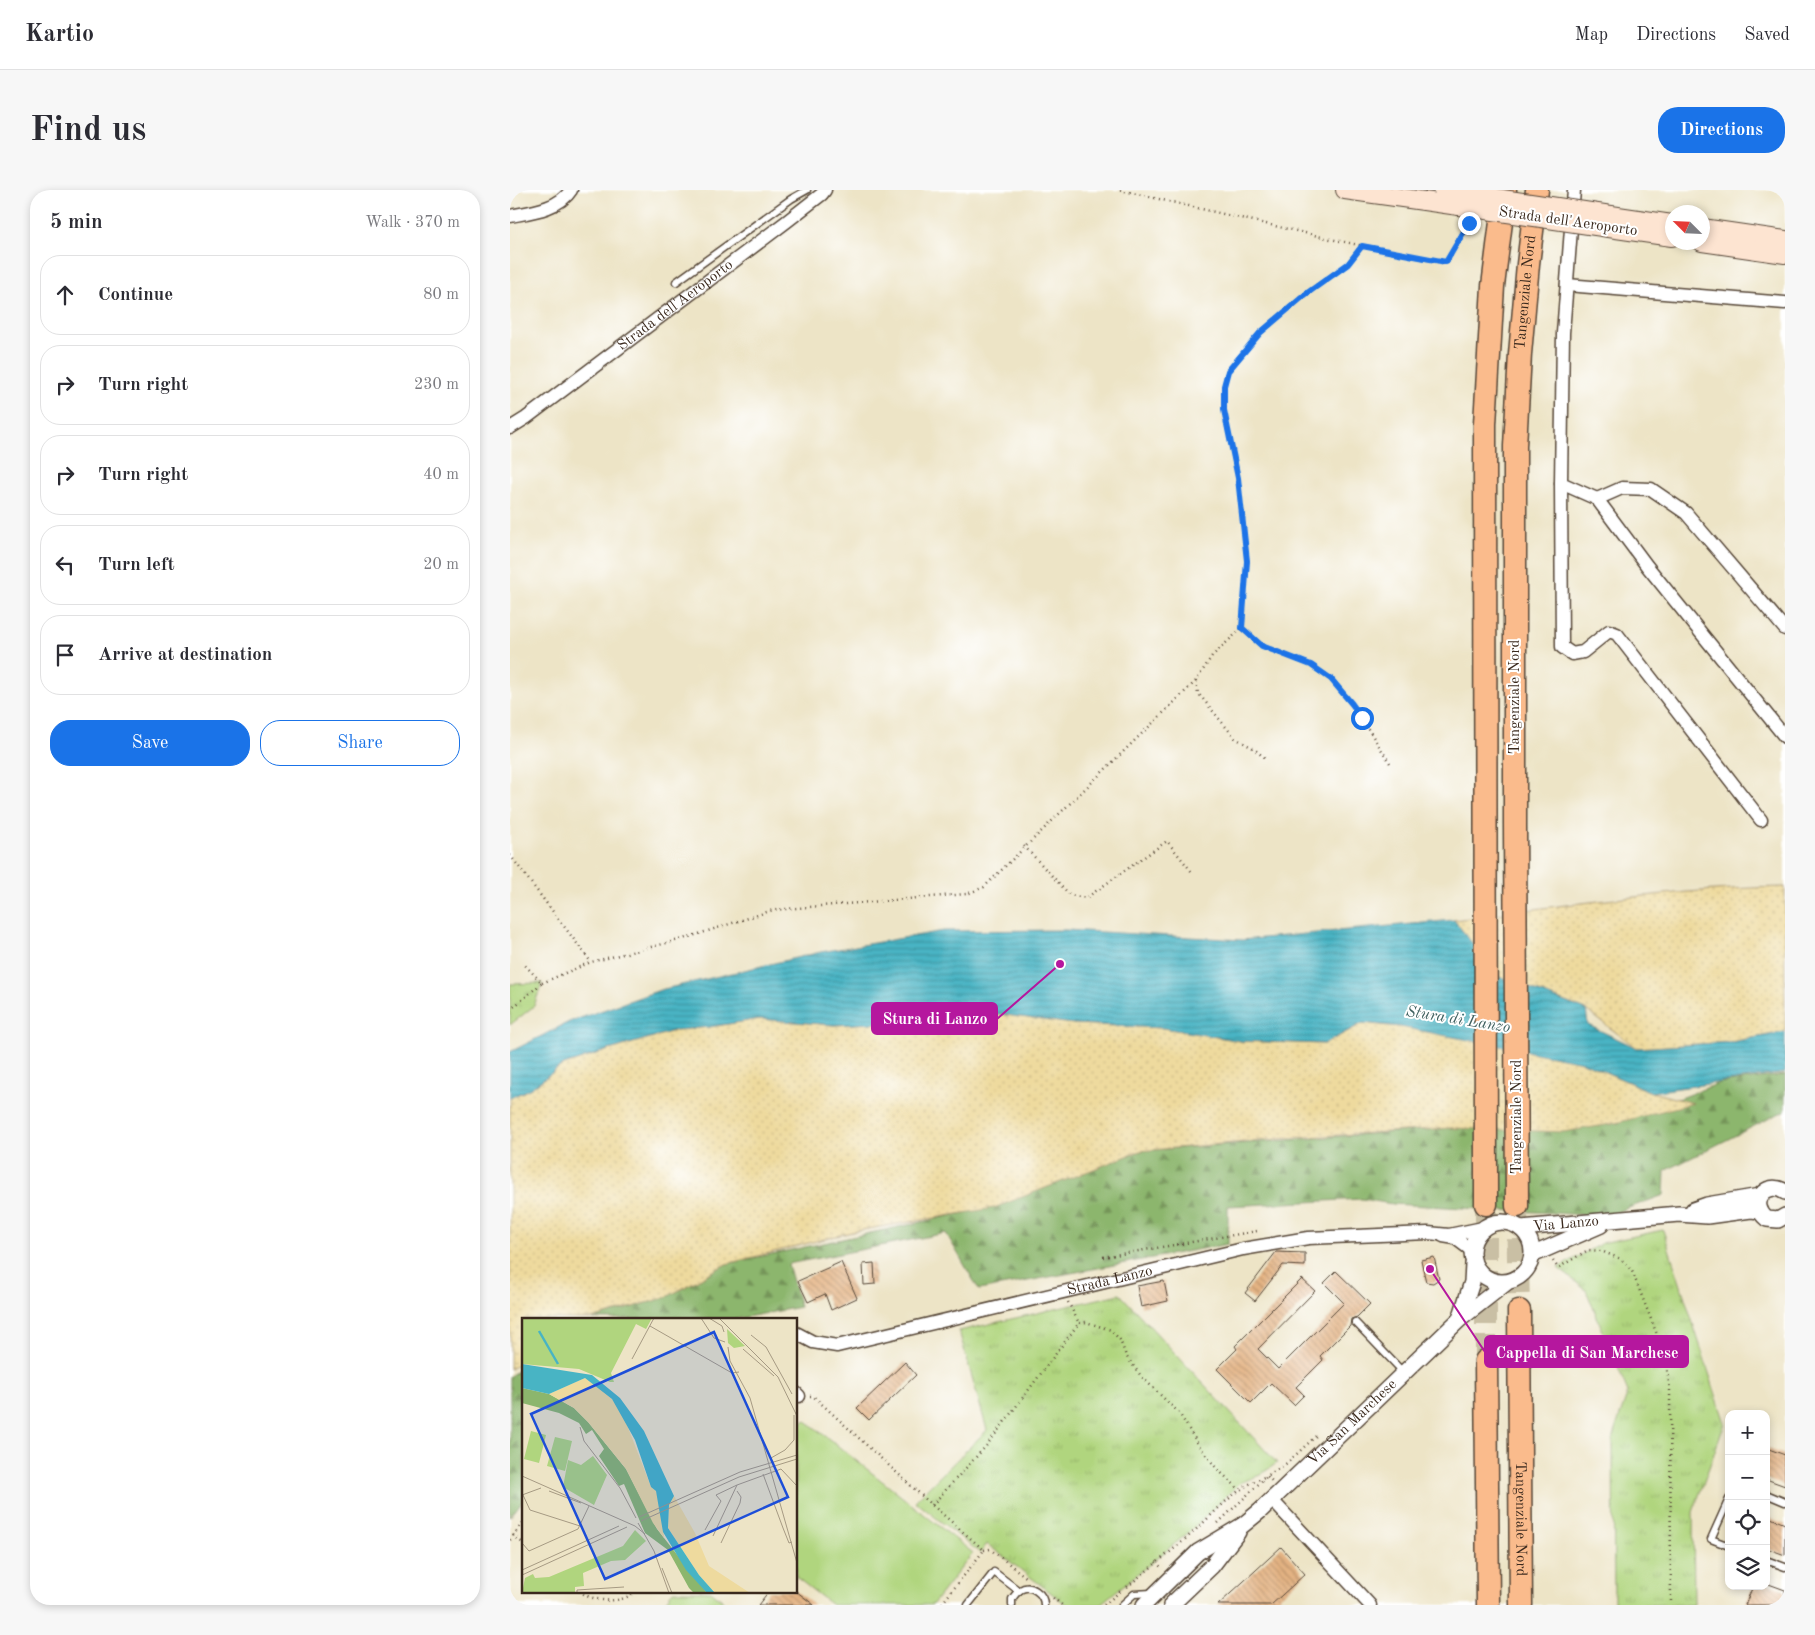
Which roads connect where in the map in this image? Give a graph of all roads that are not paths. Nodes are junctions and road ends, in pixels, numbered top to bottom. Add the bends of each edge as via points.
1 (562, 190) edge
2 (571, 190) edge
3 (807, 190) edge
4 (825, 190) edge
5 (1345, 190) edge
6 (1443, 190) edge
7 (1487, 190) edge
8 (1505, 190) edge
9 (1537, 190) edge
10 (1574, 190) edge
11 (555, 203) junction
12 (510, 216) edge
13 (1610, 221) junction
14 (1665, 224) edge
15 (1710, 229) edge
16 (1665, 235) edge
17 (1785, 240) edge
18 (1710, 243) edge
19 (1785, 254) edge
20 (676, 282) dead end
21 (1567, 285) junction
22 (1494, 286) junction
23 (1785, 302) edge
24 (510, 428) edge
25 (1561, 483) junction
26 (1597, 499) junction
27 (1785, 629) edge
28 (1785, 737) edge
29 (1761, 820) dead end
30 (1785, 1192) edge
31 (1486, 1197) tunnel mouth
32 (1518, 1198) tunnel mouth
33 (1760, 1204) junction
34 (1785, 1216) edge
35 (1612, 1220) junction
36 (1483, 1228) junction
37 (1521, 1228) junction
38 (1428, 1233) junction
39 (1538, 1253) junction
40 (1472, 1257) junction
41 (1506, 1283) junction
42 (1519, 1311) tunnel mouth
43 (1460, 1319) junction
44 (1355, 1322) dead end
45 (798, 1334) edge
46 (1486, 1361) tunnel mouth
47 (1404, 1373) junction
48 (1277, 1495) junction
49 (1770, 1496) edge
50 (1729, 1500) edge
51 (1785, 1502) edge
52 (1243, 1525) junction
53 (1726, 1545) edge
54 (1770, 1561) edge
55 (1785, 1567) edge
56 (1019, 1590) junction
57 (1156, 1592) junction
58 (968, 1605) edge
59 (1012, 1605) edge
60 (1044, 1605) edge
61 (1122, 1605) edge
62 (1144, 1605) edge
63 (1171, 1605) edge
64 (1370, 1605) edge
65 (1488, 1605) edge
66 (1521, 1605) edge

1 - 11 street
2 - 11 street
3 - 20 lane
4 - 24 street, Strada dell'Aeroporto
5 - 13 main road, Strada dell'Aeroporto, bridge
6 - 13 main road, Strada dell'Aeroporto, bridge
7 - 22 highway via 1486,212
8 - 22 highway, Tangenziale Nord
9 - 32 highway, Tangenziale Nord via 1520,354 1516,446
10 - 21 street
11 - 12 street via 535,212
13 - 14 main road, Strada dell'Aeroporto
13 - 16 main road, Strada dell'Aeroporto
15 - 17 main road
18 - 19 main road
21 - 23 street
21 - 25 street via 1563,333
22 - 31 highway, Tangenziale Nord via 1485,424
25 - 26 street
25 - 29 street via 1562,647 1572,654 1583,652 1609,631 1617,634
26 - 27 street via 1622,488 1651,489 1686,513
26 - 28 street
30 - 33 street via 1774,1188 1765,1191
33 - 34 street via 1767,1219 1778,1220
33 - 35 street, Via Lanzo via 1707,1205 1679,1214
35 - 37 street, Via Lanzo
35 - 39 street, Via Lanzo
36 - 37 street via 1502,1222
36 - 38 street, Strada Lanzo via 1449,1235
36 - 40 street via 1473,1241
37 - 39 street
38 - 40 street, Strada Lanzo via 1455,1238
38 - 45 street, Strada Lanzo via 1308,1238 1243,1249 837,1346 814,1342
39 - 41 street via 1524,1273
40 - 41 street via 1479,1273 1496,1283
40 - 43 street, Via San Marchese via 1472,1282
41 - 43 street, Via San Marchese
42 - 66 highway, Tangenziale Nord
43 - 47 street, Via San Marchese
44 - 47 lane
46 - 65 highway
47 - 48 street, Via San Marchese
48 - 52 street, Via San Marchese
48 - 64 street
49 - 51 lane
50 - 53 lane via 1711,1540
52 - 57 street, Via San Marchese via 1198,1552
52 - 63 street, Via San Marchese via 1212,1566
54 - 55 lane
56 - 58 lane via 994,1572
56 - 59 lane
56 - 60 lane via 1029,1588 1040,1593
57 - 61 lane via 1134,1594
57 - 62 street, Via San Marchese

